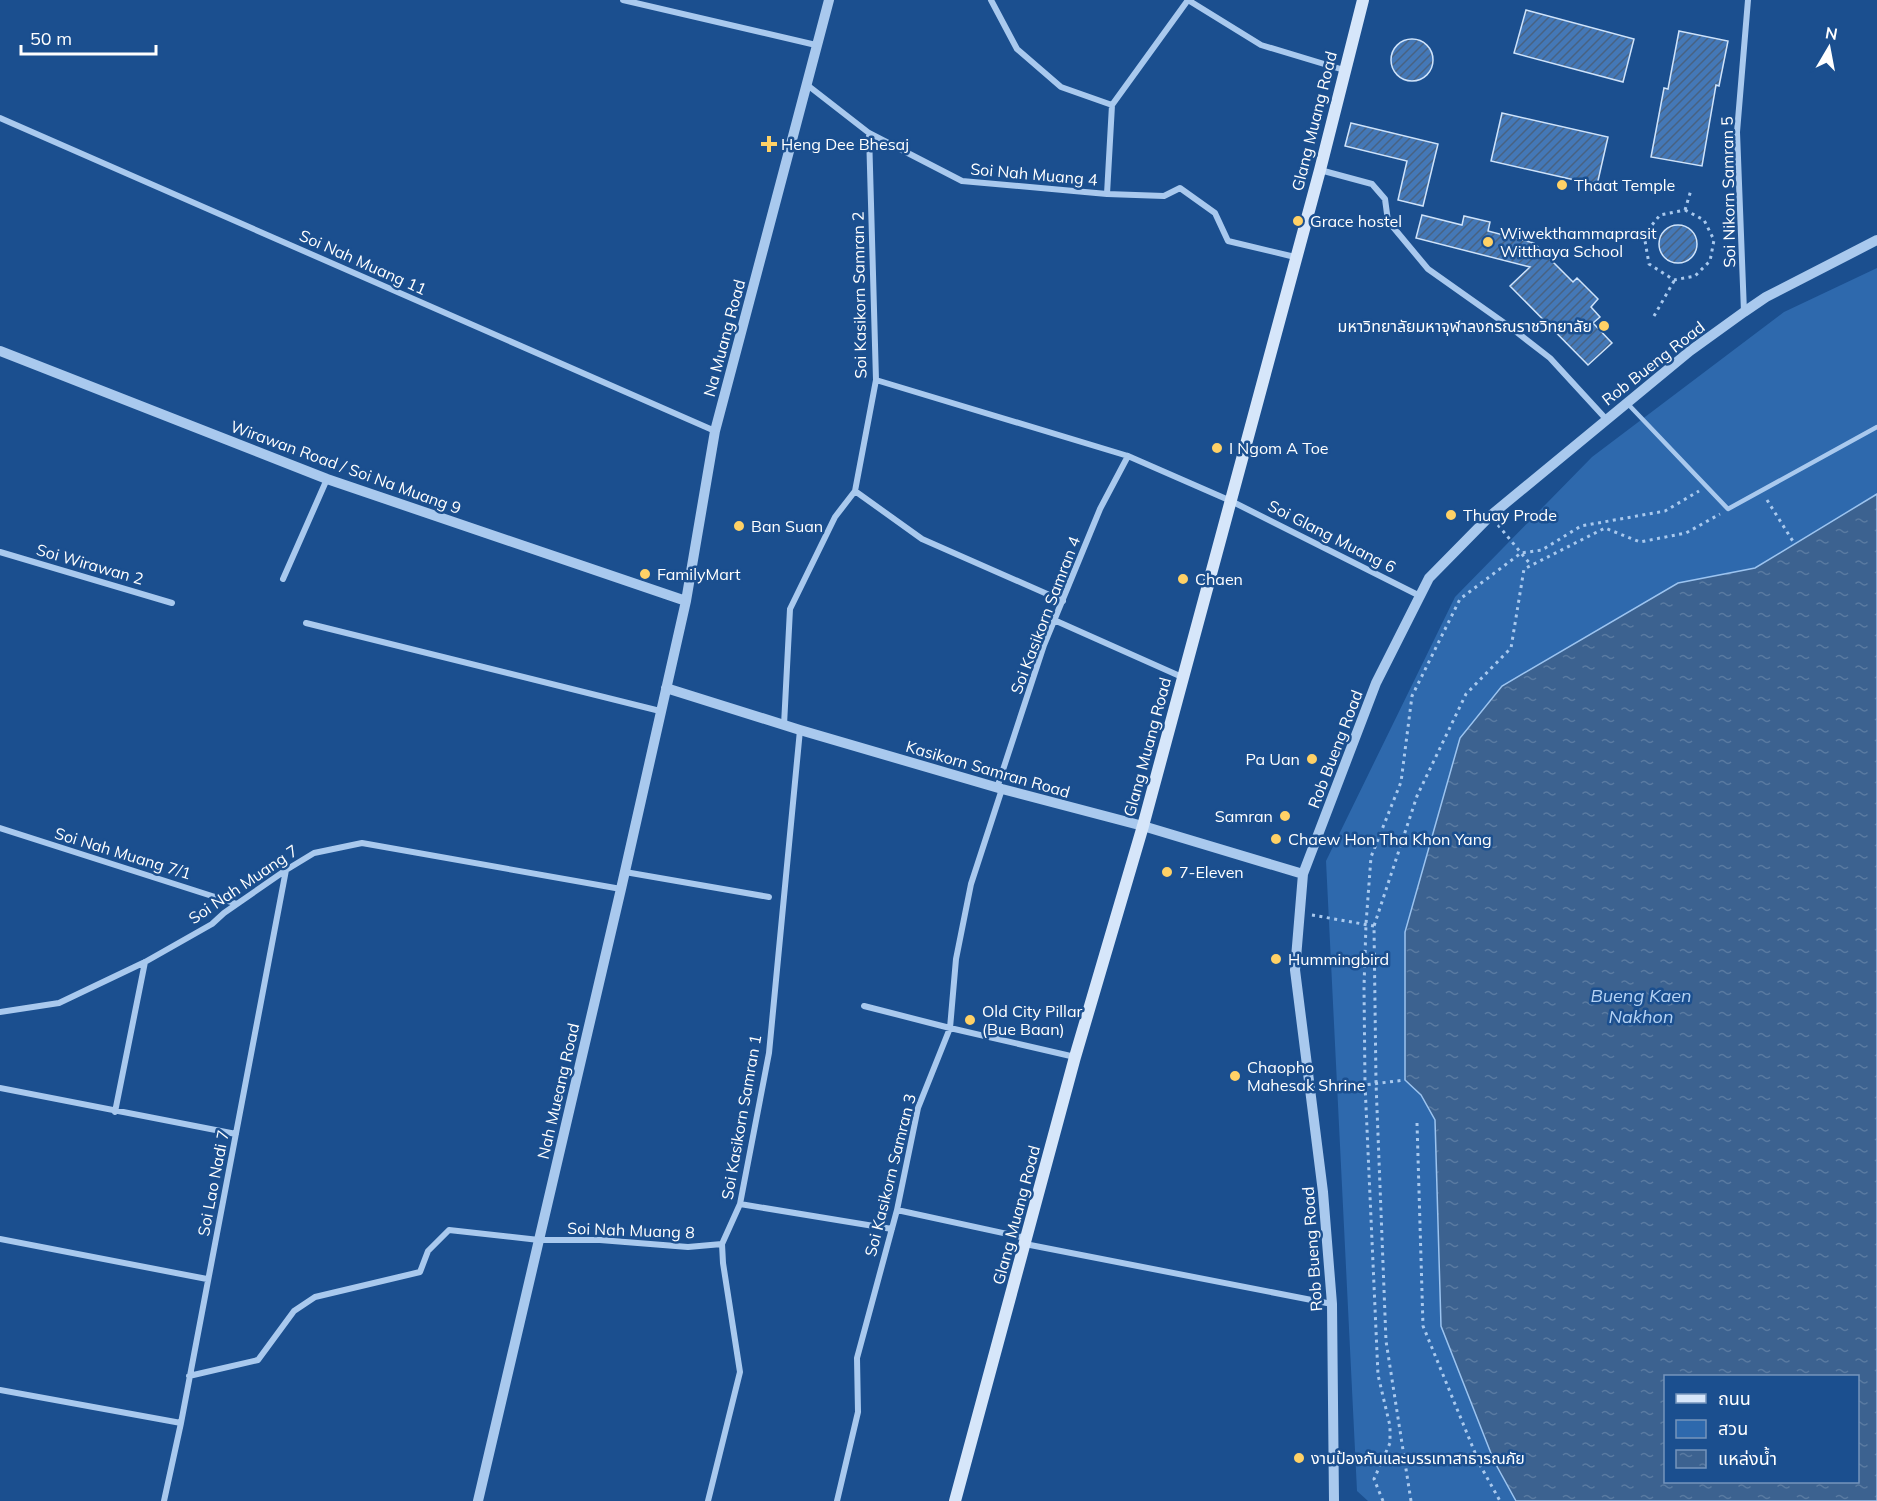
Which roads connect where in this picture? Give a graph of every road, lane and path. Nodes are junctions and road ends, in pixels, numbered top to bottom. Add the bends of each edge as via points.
1 (623, 0) edge
2 (829, 0) edge
3 (991, 0) edge
4 (1188, 0) edge
5 (1363, 0) edge
6 (1748, 0) edge
7 (816, 45) junction
8 (1344, 70) junction
9 (806, 84) junction
10 (1112, 105) junction
11 (0, 118) edge
12 (868, 133) junction
13 (1320, 170) junction
14 (1691, 190) dead end
15 (1107, 194) junction
16 (1685, 210) junction
17 (1625, 231) dead end
18 (1644, 235) junction
19 (1877, 240) edge
20 (1295, 257) junction
21 (1674, 280) junction
22 (1744, 312) junction
23 (1654, 316) dead end
24 (0, 351) edge
25 (876, 380) junction
26 (1627, 403) junction
27 (1606, 419) junction
28 (1877, 427) edge
29 (715, 431) junction
30 (1128, 456) junction
31 (327, 479) junction
32 (1707, 486) junction
33 (855, 490) junction
34 (1761, 490) junction
35 (1231, 501) junction
36 (1728, 509) junction
37 (1490, 516) junction
38 (1794, 543) dead end
39 (0, 552) edge
40 (1521, 553) junction
41 (1531, 566) junction
42 (283, 579) dead end
43 (1420, 596) junction
44 (686, 601) junction
45 (1063, 602) junction
46 (172, 603) dead end
47 (1054, 620) junction
48 (306, 623) dead end
49 (1182, 677) junction
50 (666, 688) junction
51 (660, 711) junction
52 (784, 724) junction
53 (800, 730) junction
54 (1000, 789) junction
55 (1143, 826) junction
56 (0, 828) edge
57 (286, 870) junction
58 (625, 872) junction
59 (1303, 874) junction
60 (621, 889) junction
61 (769, 897) dead end
62 (237, 904) junction
63 (1298, 914) junction
64 (1366, 924) junction
65 (1374, 926) junction
66 (146, 962) junction
67 (864, 1006) dead end
68 (0, 1012) edge
69 (950, 1028) junction
70 (1075, 1057) junction
71 (1405, 1080) dead end
72 (1376, 1083) junction
73 (1365, 1084) junction
74 (0, 1088) edge
75 (1310, 1092) junction
76 (115, 1112) junction
77 (1417, 1123) dead end
78 (236, 1134) junction
79 (740, 1204) junction
80 (897, 1210) junction
81 (892, 1229) junction
82 (0, 1239) edge
83 (539, 1240) junction
84 (1026, 1241) junction
85 (722, 1244) junction
86 (207, 1279) junction
87 (1332, 1304) junction
88 (189, 1376) junction
89 (0, 1390) edge
90 (181, 1423) junction
91 (164, 1501) edge
92 (478, 1501) edge
93 (708, 1501) edge
94 (837, 1501) edge
95 (955, 1501) edge
96 (1334, 1501) edge
97 (1383, 1501) edge
98 (1411, 1501) edge
99 (1500, 1501) edge

1 - 7 street
2 - 7 street, Na Muang Road
3 - 10 street via 1017,49 1060,87
4 - 8 street via 1261,45
4 - 10 street
5 - 8 main road, Glang Muang Road
6 - 22 street, Soi Nikorn Samran 5 via 1737,132
7 - 9 street, Na Muang Road
8 - 13 main road, Glang Muang Road
9 - 12 street, Soi Nah Muang 4
9 - 29 street, Na Muang Road
10 - 15 street
11 - 29 street, Soi Nah Muang 11
12 - 15 street, Soi Nah Muang 4 via 962,181
12 - 25 street, Soi Kasikorn Samran 2
13 - 20 main road, Glang Muang Road
13 - 27 street via 1372,184 1385,199 1388,221 1428,269 1550,358
14 - 16 path
15 - 20 street, Soi Nah Muang 4 via 1164,196 1180,188 1215,213 1228,241
16 - 18 path via 1660,215
16 - 21 path via 1704,220 1713,240 1710,261 1695,276
17 - 18 path
18 - 21 path via 1648,264
19 - 22 street, Rob Bueng Road
20 - 35 main road, Glang Muang Road
21 - 23 path
22 - 26 street, Rob Bueng Road
24 - 31 street, Wirawan Road / Soi Na Muang 9
25 - 30 street, Soi Glang Muang 6
25 - 33 street, Soi Kasikorn Samran 2
26 - 27 street, Rob Bueng Road
26 - 32 lane
27 - 37 street, Rob Bueng Road
28 - 34 lane
29 - 44 street, Na Muang Road
30 - 35 street, Soi Glang Muang 6
30 - 45 street, Soi Kasikorn Samran 4 via 1100,510
31 - 42 street
31 - 44 street, Wirawan Road / Soi Na Muang 9
32 - 36 lane
32 - 40 path via 1665,511 1581,526 1542,550
33 - 45 street via 922,539
33 - 52 street, Soi Kasikorn Samran 2 via 835,517 790,609
34 - 36 lane
34 - 38 path
35 - 43 street, Soi Glang Muang 6
35 - 49 main road, Glang Muang Road
36 - 41 path via 1686,533 1640,542 1605,528
37 - 40 path
37 - 43 street, Rob Bueng Road via 1429,578
39 - 46 street, Soi Wirawan 2
40 - 41 path
40 - 64 path via 1460,599 1412,696 1401,782 1371,856
41 - 65 path via 1524,569 1511,648 1466,694 1417,796
43 - 59 street, Rob Bueng Road via 1376,683
44 - 50 street, Na Muang Road
45 - 47 street, Soi Kasikorn Samran 4
47 - 49 street
47 - 54 street, Soi Kasikorn Samran 4
48 - 51 street
49 - 55 main road, Glang Muang Road
50 - 51 street, Nah Mueang Road
50 - 52 street, Kasikorn Samran Road
51 - 58 street, Nah Mueang Road
52 - 53 street, Kasikorn Samran Road
53 - 54 street, Kasikorn Samran Road
53 - 79 street, Soi Kasikorn Samran 1 via 769,1053
54 - 55 street, Kasikorn Samran Road
54 - 69 street, Soi Kasikorn Samran 3 via 971,884 956,959
55 - 59 street, Kasikorn Samran Road
55 - 70 main road, Glang Muang Road
56 - 62 street, Soi Nah Muang 7/1
57 - 60 street, Soi Nah Muang 7 via 314,853 362,843
57 - 62 street, Soi Nah Muang 7
57 - 78 street, Soi Lao Nadi 7
58 - 60 street, Nah Mueang Road
58 - 61 street
59 - 63 street, Rob Bueng Road
60 - 83 street, Nah Mueang Road
62 - 66 street, Soi Nah Muang 7 via 212,924
63 - 64 path
63 - 75 street, Rob Bueng Road via 1296,970
64 - 65 path
64 - 73 path
65 - 72 path
66 - 68 street, Soi Nah Muang 7 via 59,1003
66 - 76 street
67 - 69 street
69 - 70 street
69 - 80 street, Soi Kasikorn Samran 3 via 918,1108
70 - 84 main road, Glang Muang Road
71 - 72 path
72 - 73 path
72 - 98 path via 1386,1341
73 - 75 path
73 - 97 path via 1378,1375 1390,1426 1390,1443 1374,1479
74 - 76 street
75 - 87 street, Rob Bueng Road
76 - 78 street
77 - 99 path via 1423,1326 1480,1465
78 - 86 street, Soi Lao Nadi 7
79 - 81 street
79 - 85 street, Soi Kasikorn Samran 1
80 - 81 street, Soi Kasikorn Samran 3
80 - 84 street
81 - 94 street, Soi Kasikorn Samran 3 via 856,1358 858,1412
82 - 86 street
83 - 85 street, Soi Nah Muang 8 via 688,1247
83 - 88 street, Soi Nah Muang 8 via 449,1230 428,1251 420,1272 315,1297 294,1311 258,1360
83 - 92 street, Nah Mueang Road
84 - 87 street
84 - 95 main road, Glang Muang Road
85 - 93 street, Soi Kasikorn Samran 1 via 740,1372
86 - 88 street, Soi Lao Nadi 7
87 - 96 street, Rob Bueng Road
88 - 90 street, Soi Lao Nadi 7
89 - 90 street
90 - 91 street, Soi Lao Nadi 7

